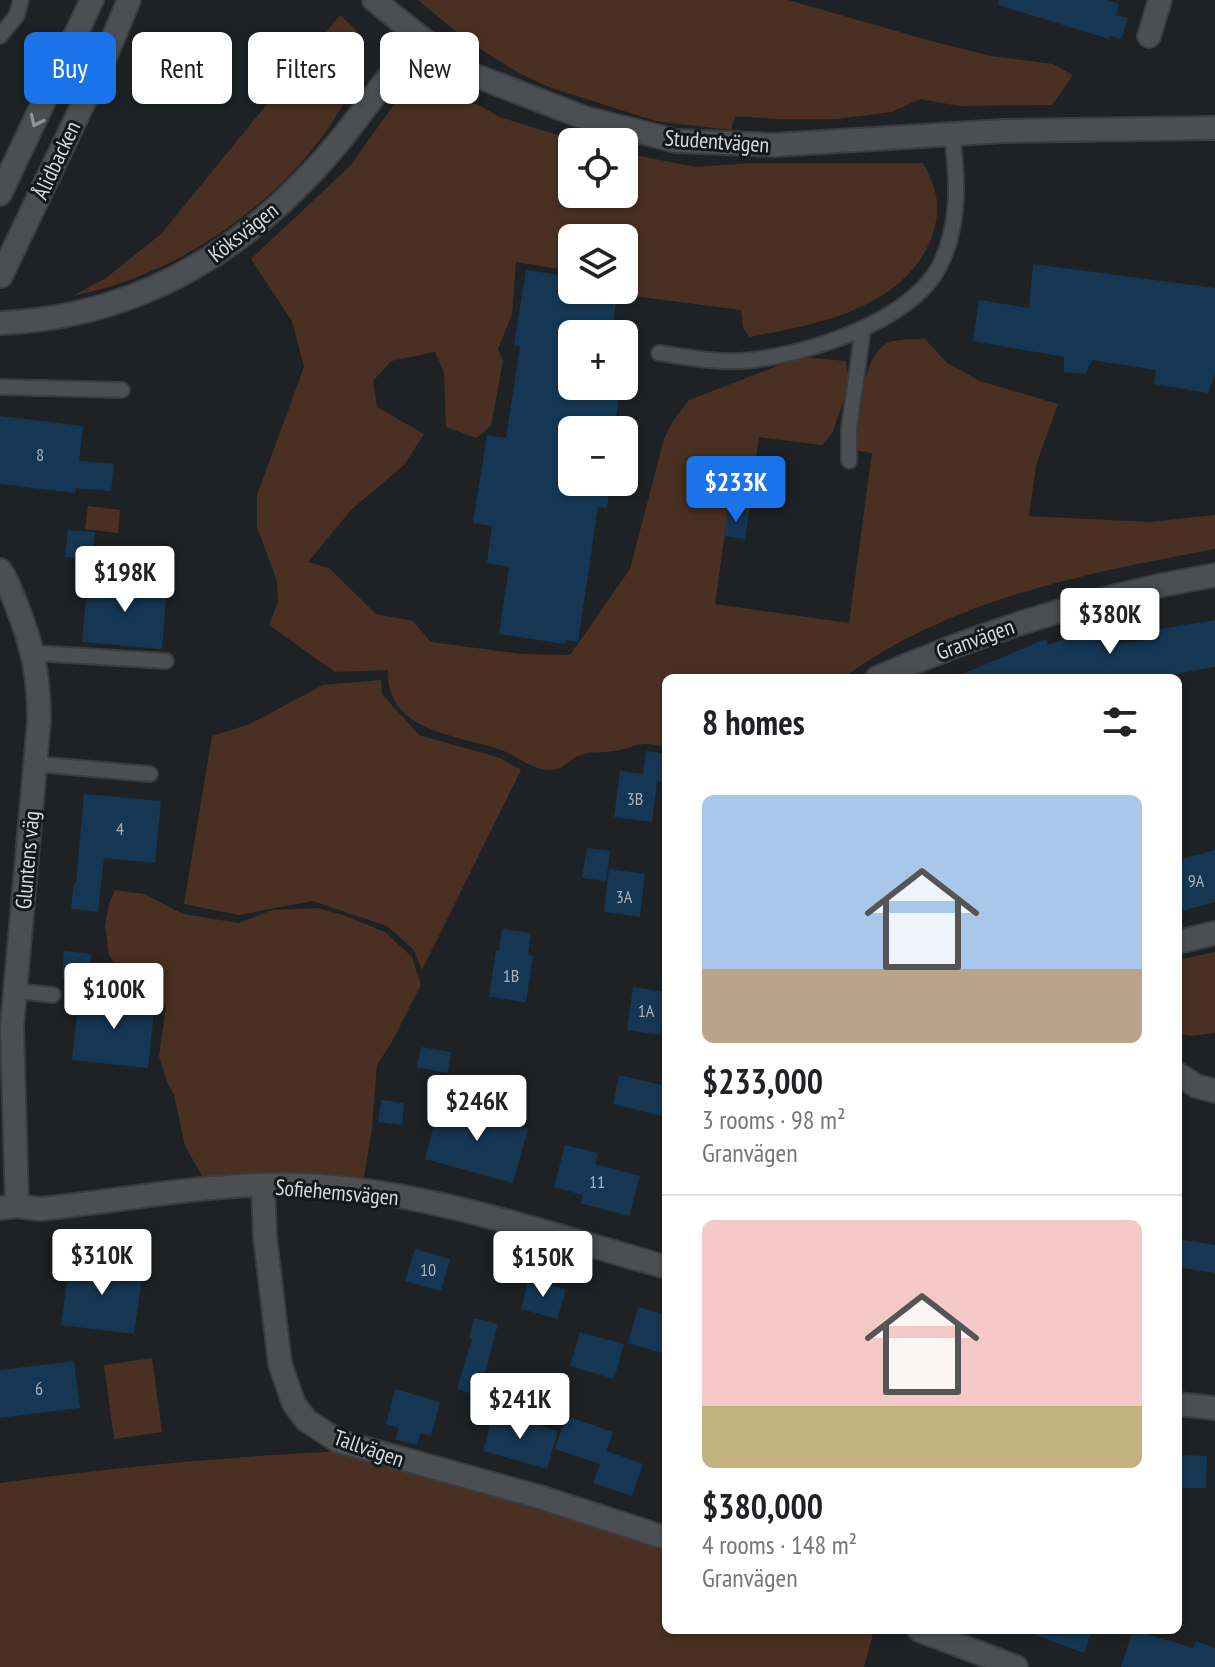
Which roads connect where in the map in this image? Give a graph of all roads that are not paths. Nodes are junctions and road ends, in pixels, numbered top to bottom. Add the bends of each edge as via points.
1 (21, 0) edge
2 (92, 0) edge
3 (129, 0) edge
4 (140, 0) edge
5 (374, 0) edge
6 (1160, 0) edge
7 (116, 32) edge
8 (413, 32) edge
9 (0, 36) edge
10 (1149, 36) dead end
11 (116, 40) edge
12 (479, 77) edge
13 (380, 88) edge
14 (83, 104) edge
15 (1215, 128) edge
16 (952, 135) junction
17 (0, 194) edge
18 (1, 276) edge
19 (0, 323) edge
20 (863, 329) junction
21 (659, 353) dead end
22 (0, 387) edge
23 (122, 390) dead end
24 (849, 461) dead end
25 (0, 570) edge
26 (1215, 575) edge
27 (33, 653) junction
28 (166, 661) dead end
29 (887, 674) edge
30 (35, 764) junction
31 (150, 774) dead end
32 (1215, 933) edge
33 (1182, 941) edge
34 (15, 991) junction
35 (53, 995) dead end
36 (1182, 1077) edge
37 (1215, 1091) edge
38 (263, 1185) junction
39 (9, 1207) edge
40 (662, 1266) edge
41 (1182, 1404) edge
42 (1215, 1408) edge
43 (662, 1537) edge
44 (929, 1634) edge
45 (1009, 1666) edge

1 - 9 lane via 17,15
2 -> 17 street, Ålidbacken
3 - 7 street, Ålidbacken
4 - 11 street
5 - 8 street, Studentvägen
6 - 10 street
12 - 16 street, Studentvägen via 585,118 676,141 774,145
13 - 19 street, Köksvägen via 288,197 210,260 104,305
14 - 18 street, Ålidbacken
15 - 16 street, Studentvägen
16 - 20 lane via 955,211 938,270 919,294
20 - 21 lane via 754,359
20 - 24 lane
22 - 23 lane
25 - 27 street, Gluntens väg
26 - 29 street, Granvägen via 1144,588 1010,625
27 - 28 lane
27 - 30 street, Gluntens väg via 39,692
30 - 31 lane
30 - 34 street, Gluntens väg
32 - 33 street
34 - 35 lane
34 - 39 street, Gluntens väg
36 - 37 street
38 - 39 street, Sofiehemsvägen via 40,1209
38 - 40 street, Sofiehemsvägen via 406,1197
38 - 43 street, Tallvägen via 280,1364 294,1404 306,1420 338,1441
41 - 42 street
44 - 45 street

